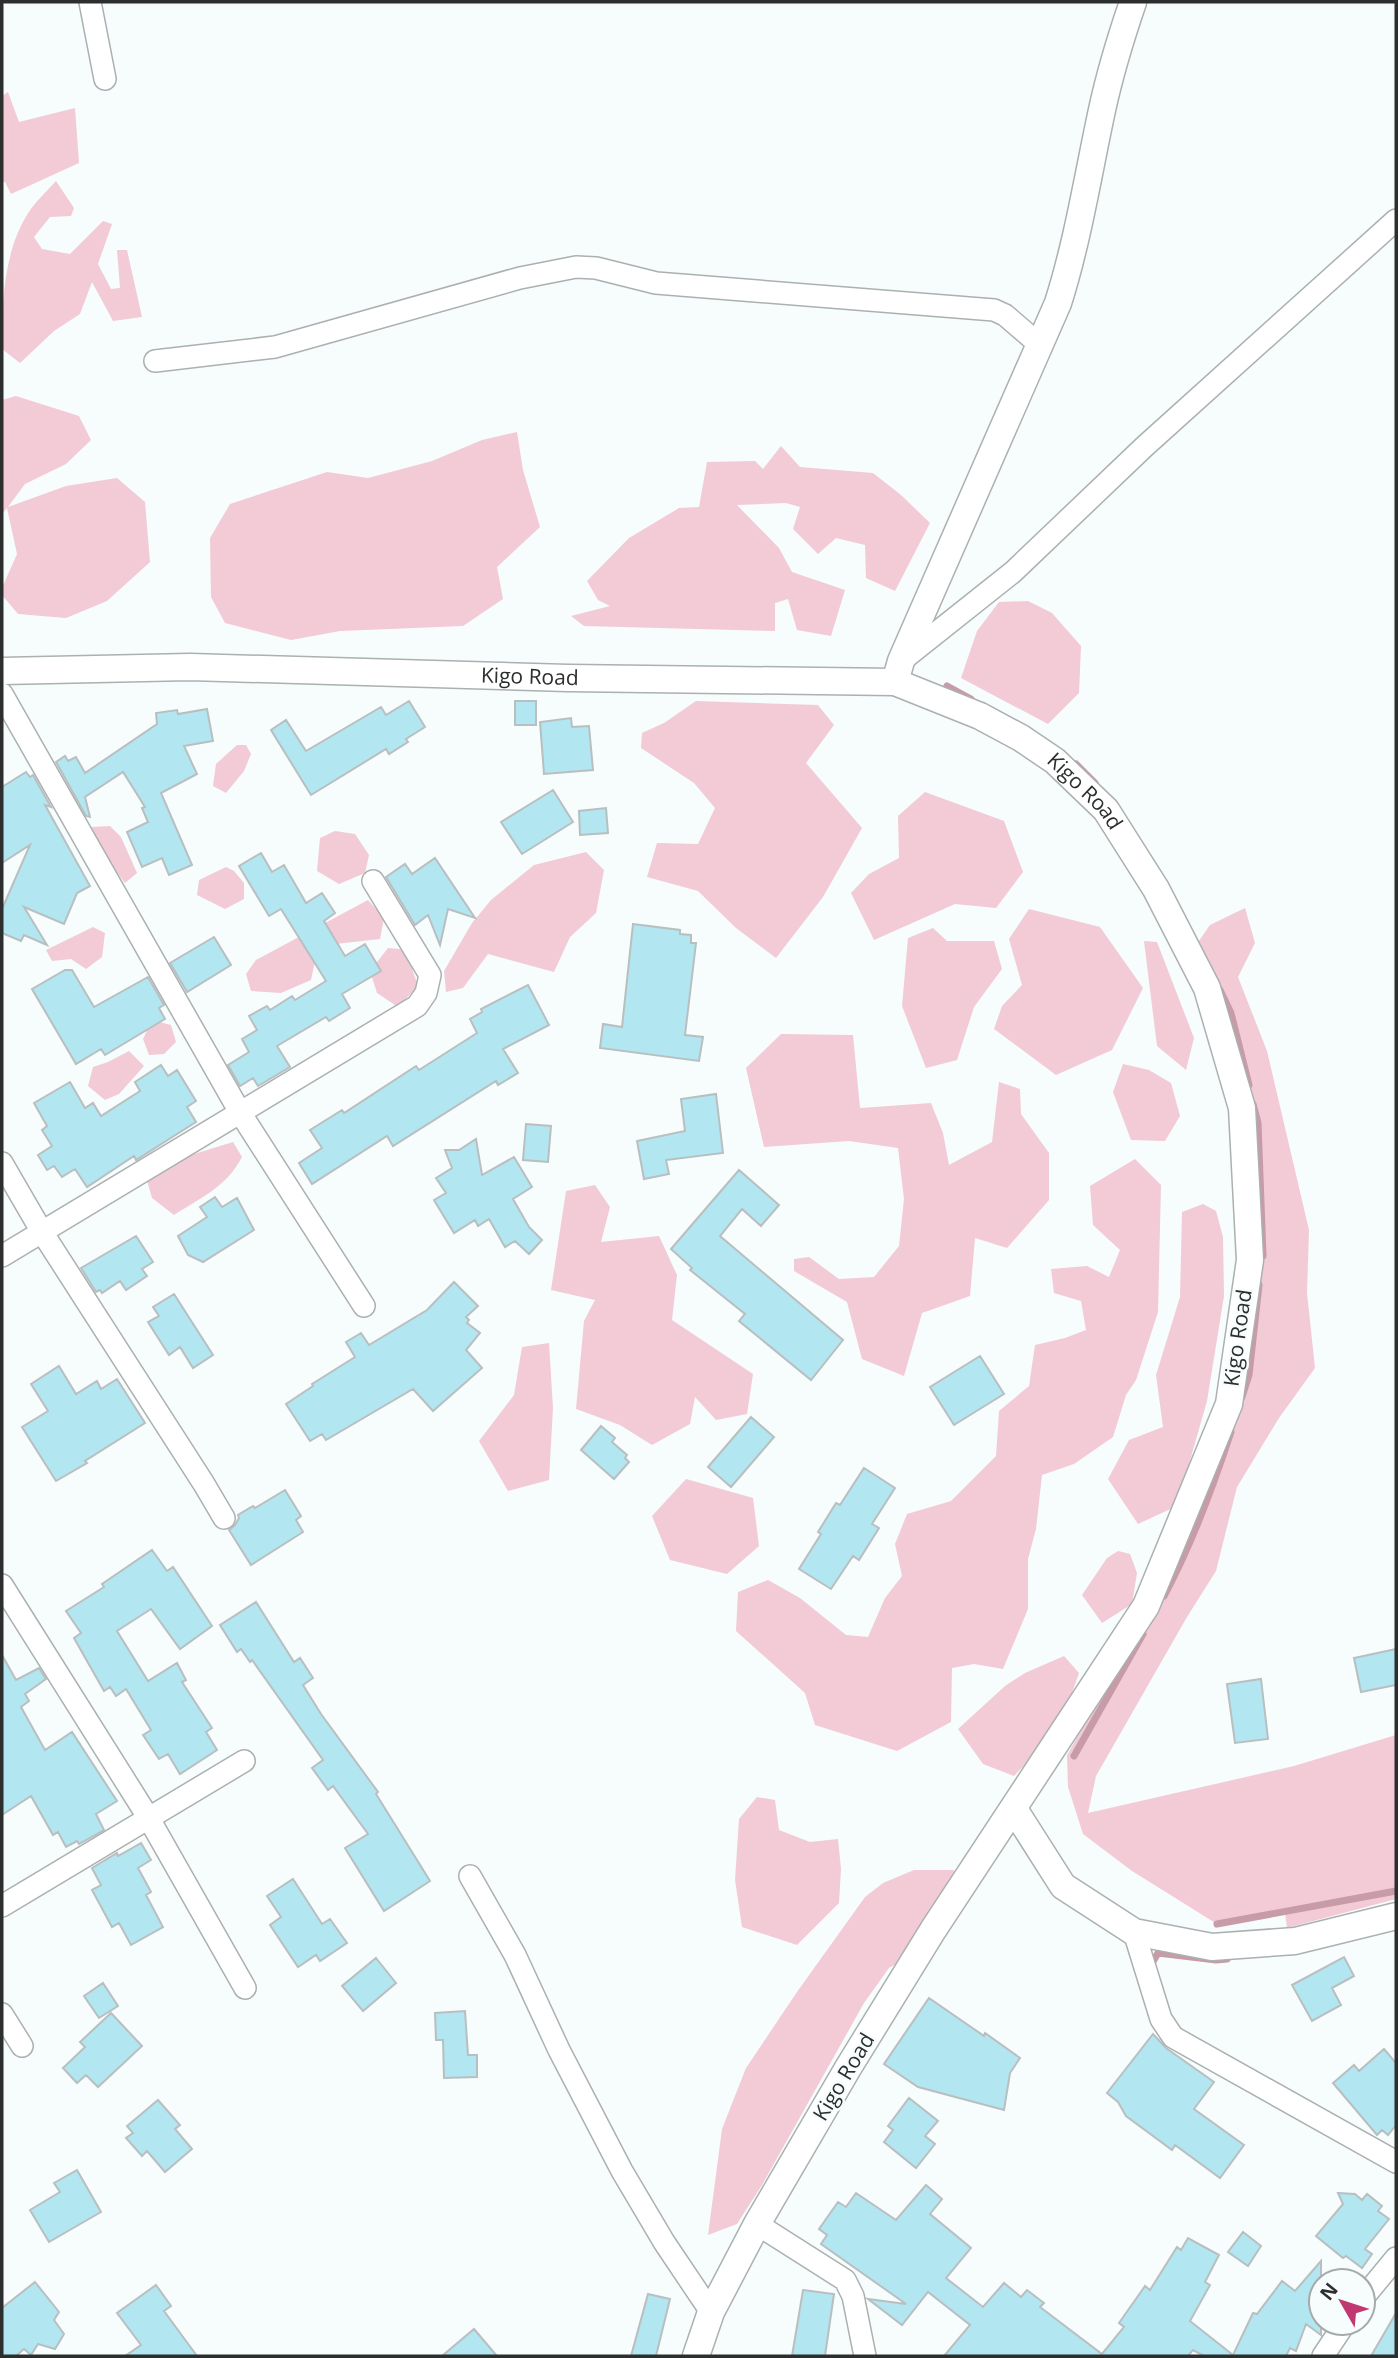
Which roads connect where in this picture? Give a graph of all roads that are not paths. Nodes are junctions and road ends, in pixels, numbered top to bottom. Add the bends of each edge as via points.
1 (90, 2) edge
2 (1133, 2) edge
3 (105, 79) dead end
4 (1396, 220) edge
5 (1041, 346) junction
6 (155, 361) dead end
7 (2, 671) edge
8 (898, 671) junction
9 (2, 694) edge
10 (373, 881) dead end
11 (241, 1114) junction
12 (2, 1163) edge
13 (42, 1232) junction
14 (2, 1256) edge
15 (363, 1306) dead end
16 (223, 1518) dead end
17 (2, 1585) edge
18 (244, 1761) dead end
19 (1014, 1810) junction
20 (148, 1817) junction
21 (470, 1876) dead end
22 (2, 1906) edge
23 (1396, 1916) edge
24 (1134, 1932) junction
25 (245, 1988) dead end
26 (2, 2014) edge
27 (22, 2046) dead end
28 (1396, 2162) edge
29 (757, 2224) junction
30 (1396, 2258) edge
31 (1377, 2281) edge
32 (711, 2312) junction
33 (1336, 2337) edge
34 (696, 2356) edge
35 (865, 2356) edge
36 (1323, 2356) edge

1 - 3 street
2 - 5 street via 1102,109 1073,255
4 - 8 street via 1013,572
5 - 6 street via 994,310 656,283 576,267 520,278 275,347
5 - 8 street
7 - 8 street, Kigo Road via 191,667 568,678
8 - 19 street, Kigo Road via 1021,738 1055,761 1106,810 1156,889 1207,988 1242,1108 1250,1260 1228,1404 1146,1606
9 - 11 street
10 - 11 street via 430,975 426,993 417,1006
11 - 13 street
11 - 15 street
12 - 13 street
13 - 14 street
13 - 16 street
17 - 20 street
18 - 20 street
19 - 24 street via 1063,1886
19 - 29 street, Kigo Road via 933,1930
20 - 22 street
20 - 25 street
21 - 32 street via 515,1955 622,2171
23 - 24 street via 1295,1941 1212,1947
24 - 28 street via 1161,2019 1173,2037
26 - 27 street
29 - 32 street, Kigo Road
29 - 35 street via 845,2280 853,2296
30 - 31 street
32 - 34 street, Kigo Road
33 - 36 street

